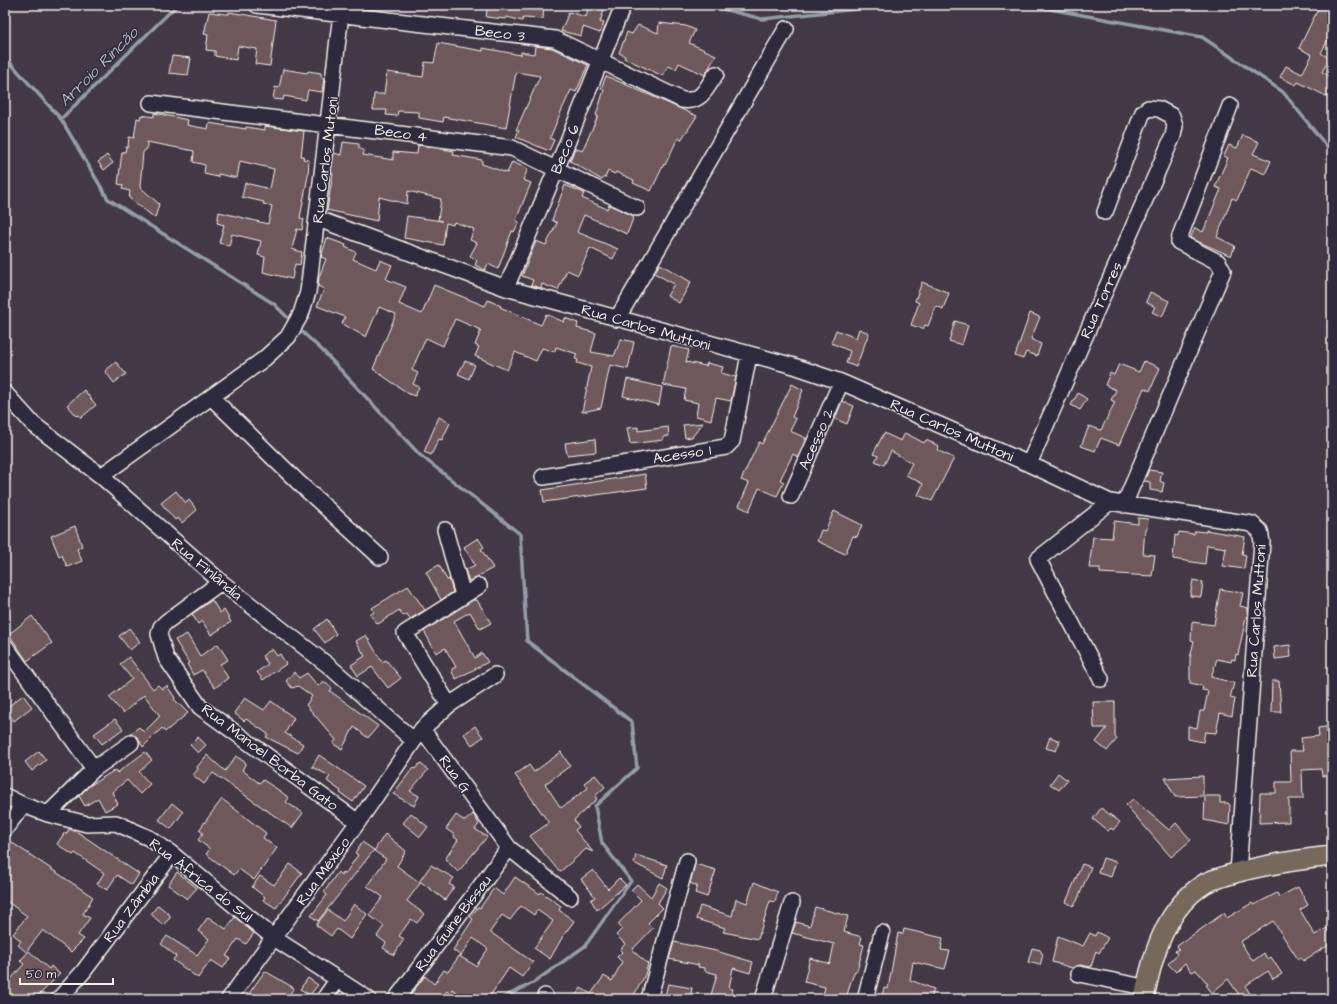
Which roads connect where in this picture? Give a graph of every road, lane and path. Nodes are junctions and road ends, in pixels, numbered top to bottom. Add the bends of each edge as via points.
1 (257, 5) edge
2 (622, 8) dead end
3 (342, 9) edge
4 (786, 29) dead end
5 (601, 61) junction
6 (716, 74) dead end
7 (151, 103) dead end
8 (1230, 106) dead end
9 (329, 124) junction
10 (556, 170) junction
11 (637, 208) dead end
12 (1105, 212) dead end
13 (318, 219) junction
14 (506, 288) junction
15 (617, 319) junction
16 (749, 355) junction
17 (841, 382) junction
18 (5, 393) edge
19 (211, 397) junction
20 (1029, 464) junction
21 (101, 476) junction
22 (543, 477) dead end
23 (791, 496) dead end
24 (1117, 504) junction
25 (445, 530) dead end
26 (380, 557) dead end
27 (221, 582) junction
28 (479, 586) dead end
29 (463, 595) junction
30 (5, 646) edge
31 (495, 675) dead end
32 (1101, 679) dead end
33 (449, 705) junction
34 (422, 728) junction
35 (413, 740) junction
36 (131, 743) dead end
37 (94, 769) junction
38 (5, 796) edge
39 (23, 804) junction
40 (48, 814) junction
41 (358, 822) junction
42 (5, 829) edge
43 (509, 848) junction
44 (172, 854) junction
45 (1332, 856) edge
46 (687, 861) dead end
47 (1238, 872) junction
48 (570, 898) dead end
49 (792, 903) dead end
50 (882, 934) dead end
51 (274, 938) junction
52 (1079, 974) dead end
53 (338, 980) junction
54 (1145, 994) edge
55 (60, 999) edge
56 (229, 999) edge
57 (324, 999) edge
58 (368, 999) edge
59 (396, 999) edge
60 (649, 999) edge
61 (764, 999) edge
62 (865, 999) edge

1 - 3 street, Beco 3
2 - 5 street, Beco 6
3 - 5 street, Beco 3 via 555,39
3 - 9 street, Rua Carlos Mutoni
4 - 15 street
5 - 6 street, Beco 3 via 691,102 699,99
5 - 10 street, Beco 6
7 - 9 street, Beco 4
8 - 24 street via 1179,242 1218,262 1223,271
9 - 10 street, Beco 4 via 512,148
9 - 13 street, Rua Carlos Mutoni
10 - 11 street, Beco 4
10 - 14 street, Beco 6
12 - 20 street, Rua Torres via 1143,112 1148,108 1159,109 1172,116 1175,126 1173,136
13 - 14 street, Rua Carlos Muttoni
13 - 19 street, Rua Carlos Mutoni via 308,292 301,314 288,337 264,360
14 - 15 street, Rua Carlos Muttoni
15 - 16 street, Rua Carlos Muttoni
16 - 17 street, Rua Carlos Muttoni via 794,366
16 - 22 street, Acesso 1 via 732,441 726,447
17 - 20 street, Rua Carlos Muttoni
17 - 23 street, Acesso 2
18 - 21 street, Rua Finlândia via 32,424
19 - 21 street, Rua Carlos Mutoni
19 - 26 street
20 - 24 street, Rua Carlos Muttoni
21 - 27 street, Rua Finlândia
24 - 32 street via 1038,559
24 - 47 street, Rua Carlos Muttoni via 1252,524 1260,531 1262,542
25 - 29 street
27 - 35 street, Rua Finlândia via 329,666
27 - 41 street, Rua Manoel Borba Gato via 161,628 159,634 166,658 200,707
28 - 29 street
29 - 33 street via 405,633
30 - 37 street
31 - 33 street
33 - 34 street
34 - 35 street, Rua México
34 - 43 street, Rua G
35 - 41 street, Rua México
36 - 37 street
37 - 40 street
38 - 39 street, Rua África do Sul
39 - 40 street, Rua África do Sul
39 - 42 street
40 - 44 street, Rua África do Sul via 87,824 116,823 149,838
41 - 51 street, Rua México
43 - 48 street, Rua G
43 - 59 street, Rua Guine-Bissau
44 - 51 street, Rua África do Sul
44 - 55 street, Rua Zâmbia
45 - 47 main road via 1279,862
46 - 60 street
47 - 54 main road via 1205,883 1184,900 1163,933 1155,953
49 - 61 street
50 - 62 street
51 - 53 street, Rua África do Sul
51 - 56 street, Rua México
52 - 54 street via 1134,985
53 - 57 street
53 - 58 street, Rua África do Sul

